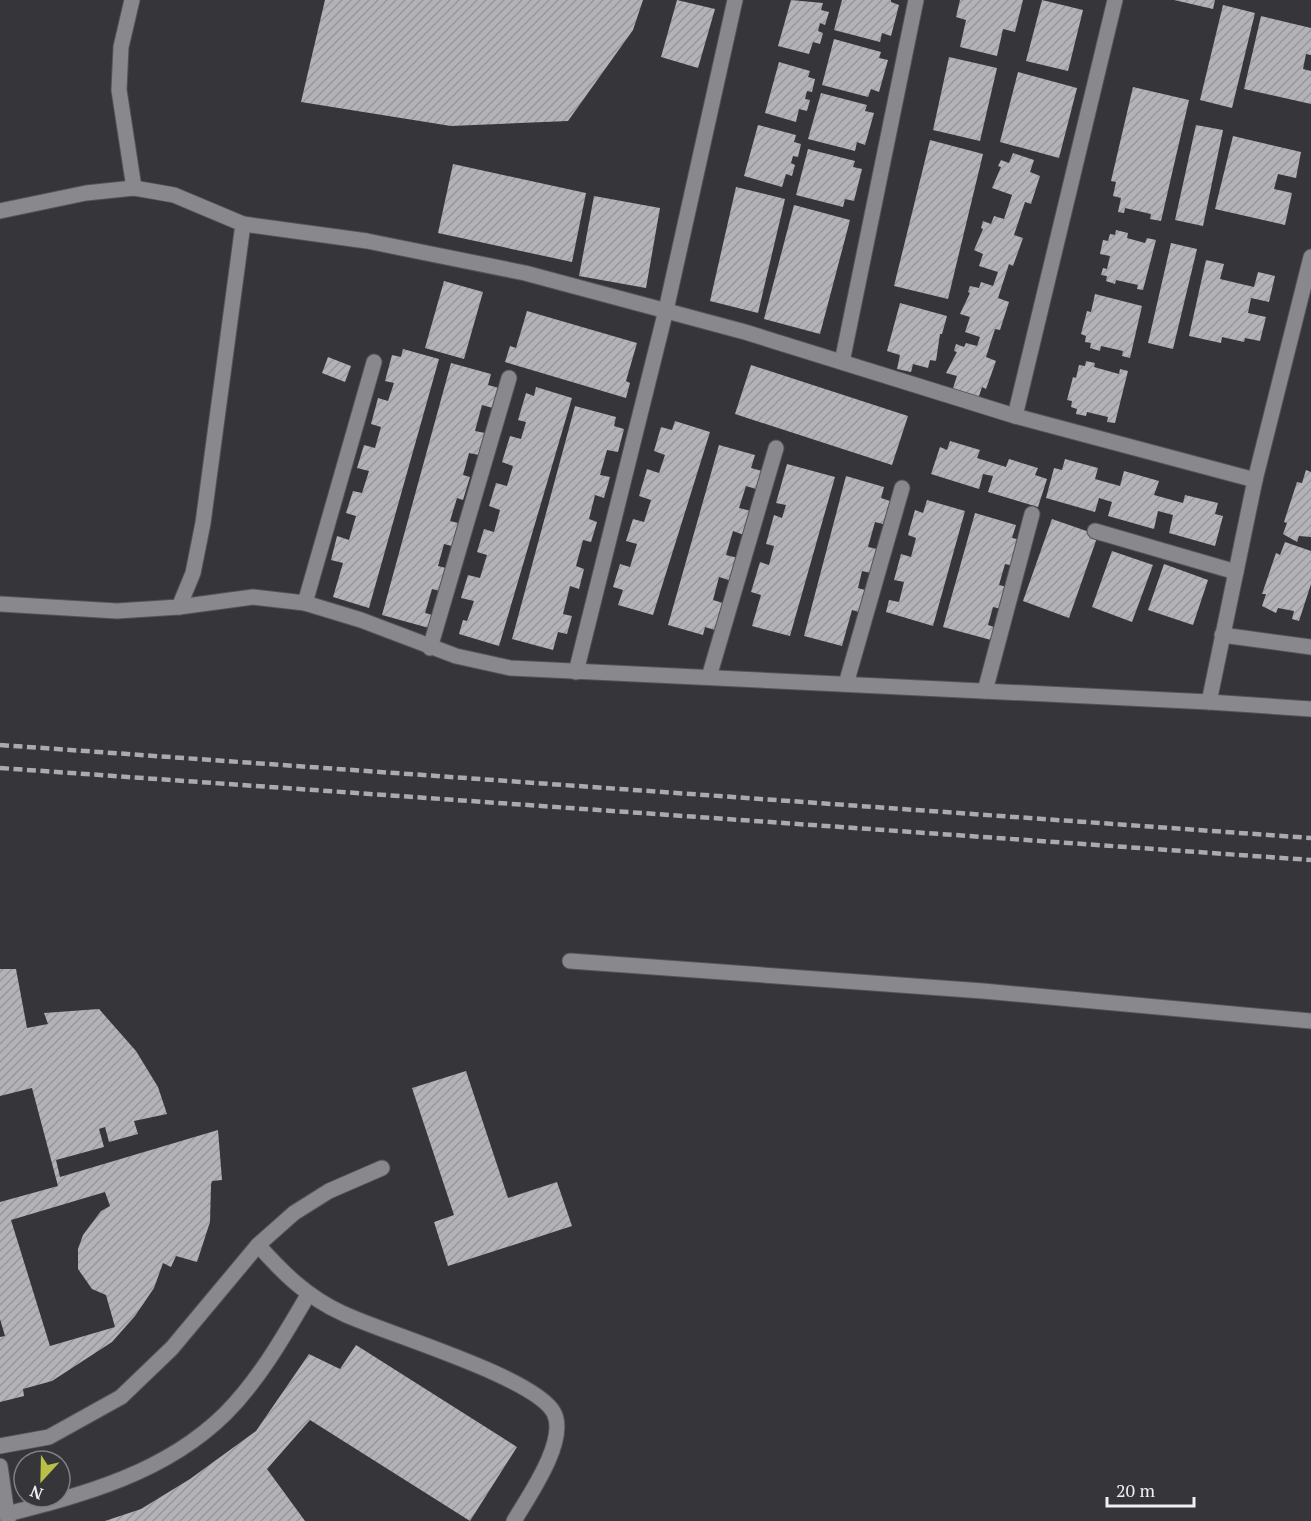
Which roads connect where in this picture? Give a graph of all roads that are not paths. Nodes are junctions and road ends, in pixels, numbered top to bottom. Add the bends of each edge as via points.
1 (132, 0) edge
2 (735, 0) edge
3 (916, 0) edge
4 (1115, 0) edge
5 (134, 188) junction
6 (0, 211) edge
7 (243, 224) junction
8 (1311, 257) edge
9 (1309, 276) edge
10 (666, 310) junction
11 (374, 362) dead end
12 (842, 362) junction
13 (510, 378) dead end
14 (1015, 416) junction
15 (776, 448) dead end
16 (1255, 480) junction
17 (902, 488) dead end
18 (1032, 514) dead end
19 (1095, 531) dead end
20 (1236, 572) junction
21 (305, 603) junction
22 (0, 604) edge
23 (179, 607) junction
24 (1222, 635) junction
25 (1311, 647) edge
26 (430, 648) junction
27 (576, 672) junction
28 (709, 677) junction
29 (846, 684) junction
30 (985, 691) junction
31 (1209, 702) junction
32 (1311, 709) edge
33 (570, 961) dead end
34 (1311, 1022) edge
35 (382, 1168) dead end
36 (258, 1245) junction
37 (308, 1295) junction
38 (0, 1446) edge
39 (0, 1466) edge
40 (7, 1518) edge
41 (514, 1521) edge

1 - 5 street via 121,47 119,90
2 - 10 street
3 - 12 street
4 - 14 street
5 - 6 street via 86,192
5 - 7 street via 174,195
7 - 10 street via 366,242 525,273
7 - 23 street via 203,523 193,573
8 - 9 street
9 - 16 street
10 - 12 street
10 - 27 street
11 - 21 street
12 - 14 street
13 - 26 street
14 - 16 street
15 - 28 street
16 - 20 street
17 - 29 street
18 - 30 street
19 - 20 street
20 - 24 street
21 - 23 street via 254,597
21 - 26 street
22 - 23 street via 117,611
24 - 25 street
24 - 31 street
26 - 27 street via 510,668
27 - 28 street
28 - 29 street
29 - 30 street
30 - 31 street
31 - 32 street
33 - 34 street via 983,991
35 - 36 street via 329,1191 294,1213
36 - 37 street
36 - 38 street via 172,1348 121,1397 49,1437
37 - 40 street via 248,1389 224,1415 180,1449 133,1475
37 - 41 street via 342,1313 507,1379 540,1398 555,1414 556,1437 545,1468
39 - 40 street

